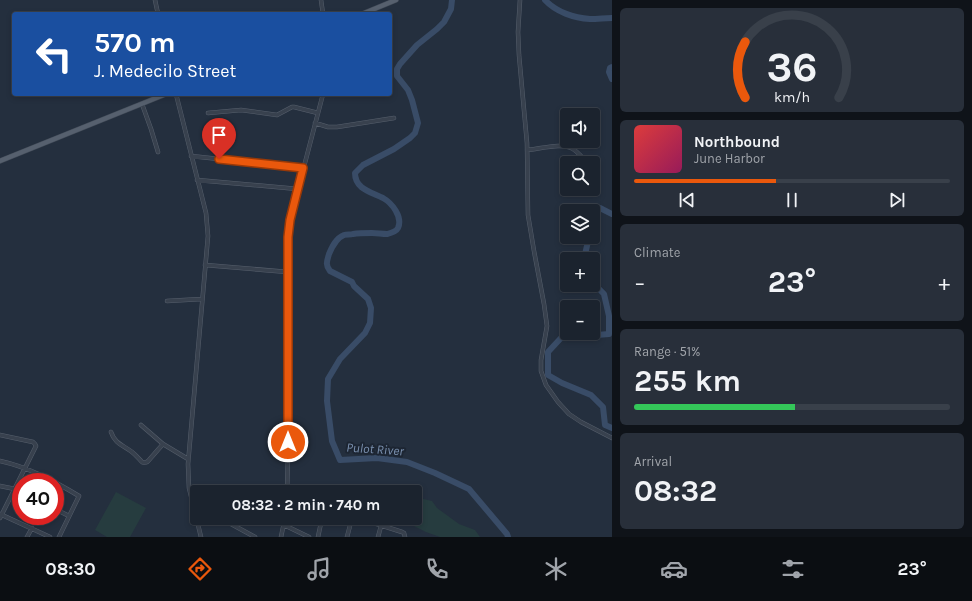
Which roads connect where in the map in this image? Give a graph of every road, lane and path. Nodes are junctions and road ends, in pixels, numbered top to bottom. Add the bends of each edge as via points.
1 (155, 0) edge
2 (321, 0) edge
3 (396, 0) edge
4 (520, 0) edge
5 (158, 12) edge
6 (323, 12) edge
7 (367, 12) edge
8 (161, 96) edge
9 (176, 96) edge
10 (322, 96) edge
11 (142, 104) junction
12 (318, 113) junction
13 (208, 114) dead end
14 (394, 118) dead end
15 (315, 123) junction
16 (527, 150) junction
17 (158, 152) dead end
18 (191, 156) junction
19 (581, 156) edge
20 (0, 162) edge
21 (303, 168) junction
22 (197, 180) junction
23 (298, 189) junction
24 (205, 265) junction
25 (288, 272) junction
26 (202, 299) junction
27 (167, 301) dead end
28 (140, 425) dead end
29 (111, 432) dead end
30 (0, 435) edge
31 (612, 438) edge
32 (163, 444) junction
33 (188, 459) junction
34 (0, 461) edge
35 (25, 468) junction
36 (23, 473) edge
37 (287, 485) edge
38 (0, 486) edge
39 (12, 488) edge
40 (12, 494) edge
41 (190, 494) edge
42 (1, 514) edge
43 (64, 514) edge
44 (69, 516) junction
45 (0, 518) edge
46 (198, 525) edge
47 (233, 525) edge
48 (284, 525) joint
49 (321, 525) edge
50 (350, 525) edge
51 (378, 525) edge
52 (381, 526) junction
53 (32, 528) junction
54 (405, 536) edge
55 (27, 537) edge
56 (50, 537) edge
57 (59, 537) edge
58 (201, 537) edge
59 (255, 537) edge
60 (281, 537) edge
61 (309, 537) edge
62 (318, 537) edge
63 (347, 537) edge
64 (378, 537) edge

1 - 5 street
2 - 6 street
3 - 7 main road
4 - 16 street via 518,55
8 - 11 main road
9 - 18 street
10 - 12 street
11 - 17 street
11 - 20 main road
12 - 13 street via 292,107 277,115 241,110
12 - 15 street
14 - 15 street via 337,127
15 - 21 street
16 - 19 street via 564,146 573,149
16 - 31 street via 529,220 547,326 541,371 546,385 569,414
18 - 21 street
18 - 22 street
21 - 23 street
22 - 23 street
22 - 24 street via 206,213 208,236
23 - 25 street via 289,230
24 - 25 street
24 - 26 street
25 - 37 street
26 - 27 street
26 - 33 street
28 - 32 street
29 - 32 street via 117,442 144,463
30 - 35 street via 36,444
32 - 33 street
33 - 41 street
34 - 35 street
35 - 36 street
35 - 44 street via 79,496
38 - 39 street
40 - 42 street
42 - 45 street
42 - 53 street
43 - 44 street
44 - 57 street
46 - 58 street
47 - 59 street
48 - 60 street
48 - 61 street
49 - 62 street
50 - 63 street
51 - 52 street
52 - 54 street via 402,532
52 - 64 street
53 - 55 street
53 - 56 street

